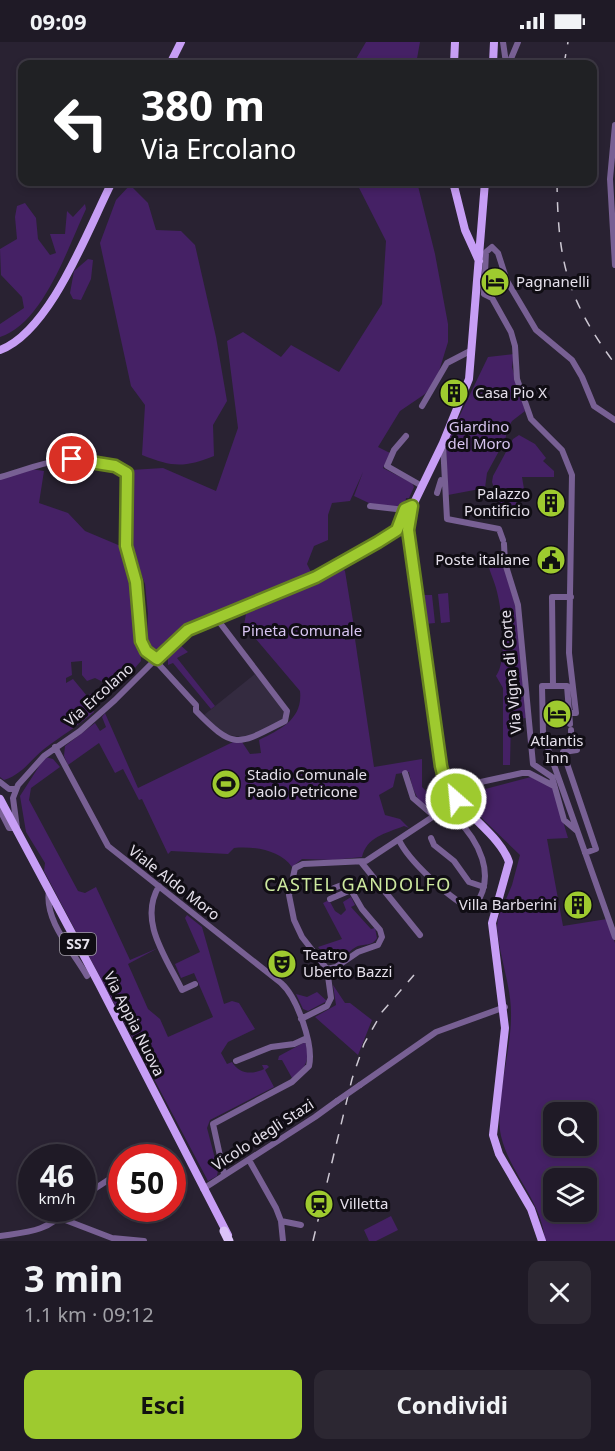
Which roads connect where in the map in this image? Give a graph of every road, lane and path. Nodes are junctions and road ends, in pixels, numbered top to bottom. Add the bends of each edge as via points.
1 (182, 42) edge
2 (455, 42) edge
3 (494, 42) edge
4 (503, 42) edge
5 (518, 42) edge
6 (172, 60) edge
7 (454, 60) edge
8 (493, 60) edge
9 (506, 60) edge
10 (510, 60) edge
11 (615, 125) edge
12 (110, 186) edge
13 (454, 186) edge
14 (485, 186) edge
15 (468, 239) junction
16 (481, 240) junction
17 (479, 261) junction
18 (615, 265) edge
19 (484, 294) junction
20 (476, 299) junction
21 (0, 350) edge
22 (461, 358) junction
23 (422, 406) dead end
24 (615, 420) edge
25 (406, 436) dead end
26 (443, 443) junction
27 (445, 468) junction
28 (0, 477) edge
29 (422, 486) junction
30 (437, 493) dead end
31 (370, 506) dead end
32 (409, 508) junction
33 (571, 597) junction
34 (217, 619) junction
35 (157, 659) junction
36 (553, 686) junction
37 (570, 713) junction
38 (571, 729) dead end
39 (54, 747) junction
40 (577, 750) dead end
41 (405, 773) dead end
42 (0, 782) edge
43 (446, 784) junction
44 (467, 785) junction
45 (554, 786) junction
46 (17, 787) junction
47 (452, 793) junction
48 (0, 799) edge
49 (459, 802) junction
50 (0, 810) edge
51 (451, 814) junction
52 (434, 816) junction
53 (16, 829) junction
54 (577, 831) junction
55 (431, 838) dead end
56 (399, 840) junction
57 (585, 853) junction
58 (361, 862) junction
59 (159, 886) junction
60 (484, 887) junction
61 (334, 888) dead end
62 (351, 890) junction
63 (49, 891) junction
64 (330, 899) dead end
65 (420, 935) dead end
66 (615, 937) edge
67 (327, 969) junction
68 (87, 976) dead end
69 (195, 984) dead end
70 (505, 1006) junction
71 (301, 1019) junction
72 (307, 1038) junction
73 (236, 1061) dead end
74 (249, 1160) junction
75 (224, 1174) junction
76 (203, 1189) junction
77 (281, 1221) junction
78 (53, 1222) edge
79 (70, 1222) edge
80 (301, 1225) dead end
81 (225, 1231) joint
82 (0, 1236) edge
83 (23, 1238) edge
84 (144, 1241) edge
85 (230, 1241) edge
86 (283, 1241) edge
87 (542, 1241) edge

1 - 6 main road
2 - 7 main road
3 - 8 main road
4 - 9 street
5 - 10 street
11 - 18 street via 610,179
12 - 21 main road via 45,310 26,334
13 - 15 main road
14 - 16 main road
15 - 16 main road
15 - 17 main road
16 - 17 main road
17 - 20 main road
19 - 20 street
19 - 24 street via 486,252 492,247 536,330 572,360 594,406
19 - 33 street via 492,297 511,332 518,384 531,419 562,450 571,469
20 - 22 main road via 472,350
22 - 23 street via 445,365
22 - 26 main road via 468,382
25 - 29 street via 387,466
26 - 27 street
26 - 29 main road
27 - 30 street
27 - 45 street, Via Vigna di Corte via 447,519 499,529 518,605 532,764 552,777
28 - 35 street via 62,459 126,471 126,546 136,582 141,641
29 - 32 main road
31 - 32 street
32 - 34 street, Via Ercolano via 396,531 359,554 316,577
32 - 43 main road via 408,530 425,659
33 - 36 street via 552,597
33 - 37 street via 569,653 576,713
34 - 35 street, Via Ercolano via 185,632
34 - 35 street via 286,710 287,719 249,741 221,736 196,711 196,705
35 - 39 street, Via Ercolano via 97,716
36 - 37 street via 567,686
36 - 54 street via 542,686 543,732
37 - 38 street
39 - 46 street, Via Ercolano
39 - 59 street, Viale Aldo Moro via 104,842
40 - 57 street via 563,752 596,849
41 - 52 street via 414,800
42 - 46 street via 9,789
43 - 44 street
43 - 47 main road
43 - 51 street via 434,792
44 - 45 street via 529,773
44 - 47 street
44 - 49 street
45 - 54 street via 564,820
46 - 53 street via 13,802 19,824
47 - 49 main road
48 - 53 main road, Via Appia Nuova / SS7
49 - 70 main road via 509,862 492,926
50 - 53 street via 8,827
51 - 52 street
51 - 60 street via 480,853 486,872
52 - 56 street
53 - 63 main road, Via Appia Nuova / SS7
54 - 57 street
55 - 60 street via 469,882
56 - 58 street
56 - 60 street via 411,859 464,905 475,906
57 - 66 street
58 - 65 street
58 - 67 street via 297,866 293,872 289,895 294,920
59 - 69 street via 150,908 153,929 182,990
59 - 71 street, Viale Aldo Moro via 285,986
61 - 62 street via 347,882
62 - 64 street
62 - 67 street via 380,930 381,942
63 - 68 street via 54,923
63 - 76 main road, Via Appia Nuova / SS7
67 - 71 street via 330,1003
70 - 74 street, Vicolo degli Stazi, bridge via 436,1032
70 - 87 main road via 493,1135 499,1154 531,1209
71 - 72 street, Viale Aldo Moro
72 - 73 street
72 - 75 street, Viale Aldo Moro via 310,1062 300,1076 213,1124
74 - 75 street, Vicolo degli Stazi
74 - 77 street
75 - 76 street, Vicolo degli Stazi
76 - 81 main road, Via Appia Nuova / SS7
77 - 80 street
77 - 86 street
78 - 83 street
79 - 84 street via 112,1238
81 - 85 highway
82 - 83 street

